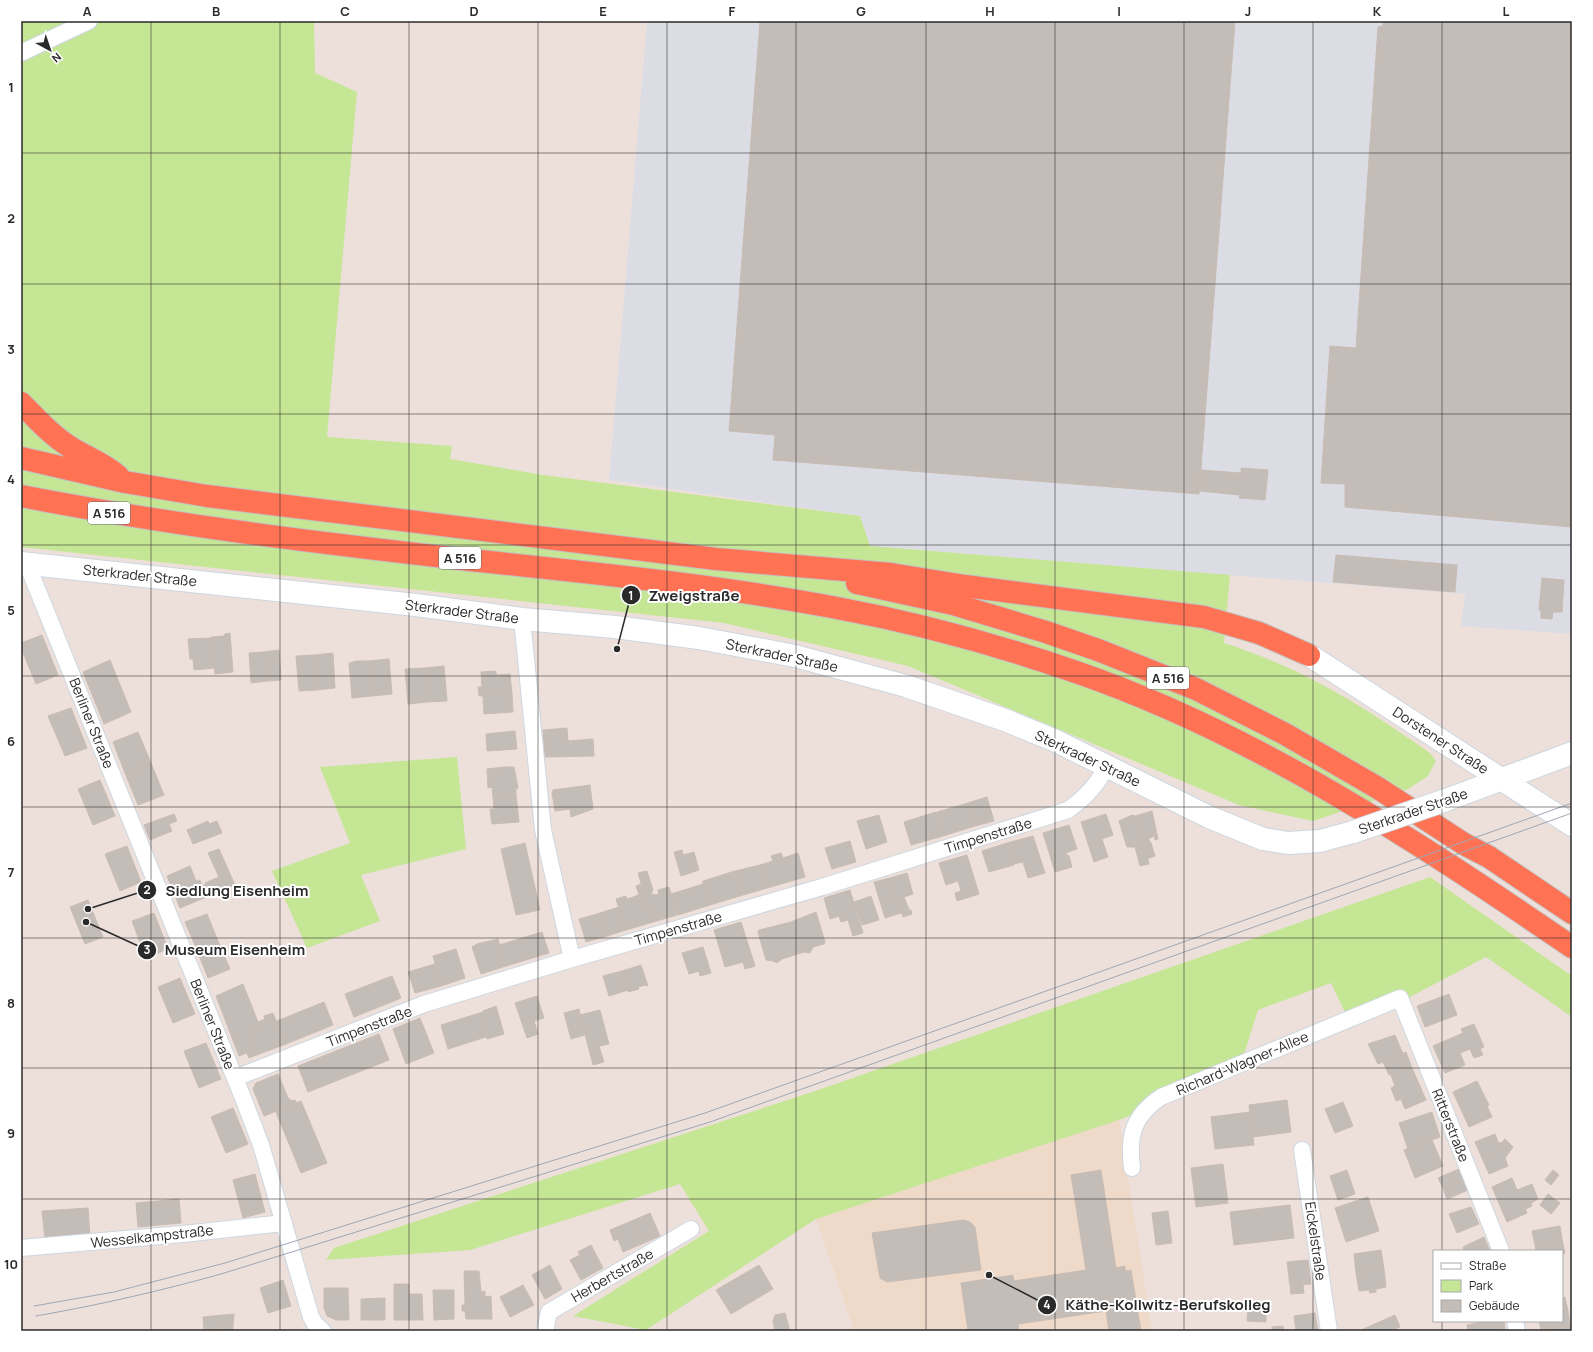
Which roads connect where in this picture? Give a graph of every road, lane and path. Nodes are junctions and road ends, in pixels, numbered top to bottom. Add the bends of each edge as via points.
1 (89, 21) edge
2 (21, 53) edge
3 (21, 403) edge
4 (21, 458) edge
5 (125, 482) junction
6 (21, 496) edge
7 (716, 559) junction
8 (24, 563) edge
9 (522, 619) junction
10 (1309, 655) joint
11 (1572, 753) edge
12 (1107, 765) junction
13 (1503, 780) junction
14 (1572, 825) edge
15 (1572, 912) edge
16 (1572, 947) edge
17 (572, 959) junction
18 (1400, 998) joint
19 (235, 1078) junction
20 (1302, 1150) dead end
21 (1132, 1168) dead end
22 (284, 1223) junction
23 (691, 1229) dead end
24 (21, 1248) edge
25 (1501, 1250) edge
26 (323, 1331) edge
27 (545, 1331) edge
28 (1329, 1331) edge

1 - 2 street
3 - 5 highway via 60,440 105,465
4 - 5 highway, A 516
5 - 7 highway, A 516 via 207,496
6 - 16 highway, A 516 via 198,527 722,589 839,608 960,636 1080,673 1181,714 1252,749 1323,788 1461,872
7 - 10 highway via 890,574 1204,617 1259,633
7 - 15 highway, A 516 via 838,579 953,604 1098,650 1196,689 1285,734 1378,788
8 - 9 street, Sterkrader Straße via 416,605
8 - 19 street, Berliner Straße
9 - 12 street, Sterkrader Straße via 663,632 795,656 952,701 1049,738
9 - 17 street via 543,830
10 - 13 street, Dorstener Straße
11 - 13 street, Sterkrader Straße
12 - 13 street, Sterkrader Straße, bridge via 1209,817 1263,839 1288,843 1320,841 1353,832
12 - 17 street, Timpenstraße via 1102,777 1087,796 1068,810 822,887
13 - 14 street, Dorstener Straße
17 - 19 street, Timpenstraße via 424,1004
18 - 21 street, Richard-Wagner-Allee via 1162,1097 1149,1105 1140,1114 1133,1129 1130,1147
18 - 25 street, Ritterstraße
19 - 22 street, Berliner Straße via 261,1145
20 - 28 street, Eickelstraße
22 - 24 street, Wesselkampstraße
22 - 26 street, Berliner Straße via 311,1317
23 - 27 street, Herbertstraße via 549,1312

